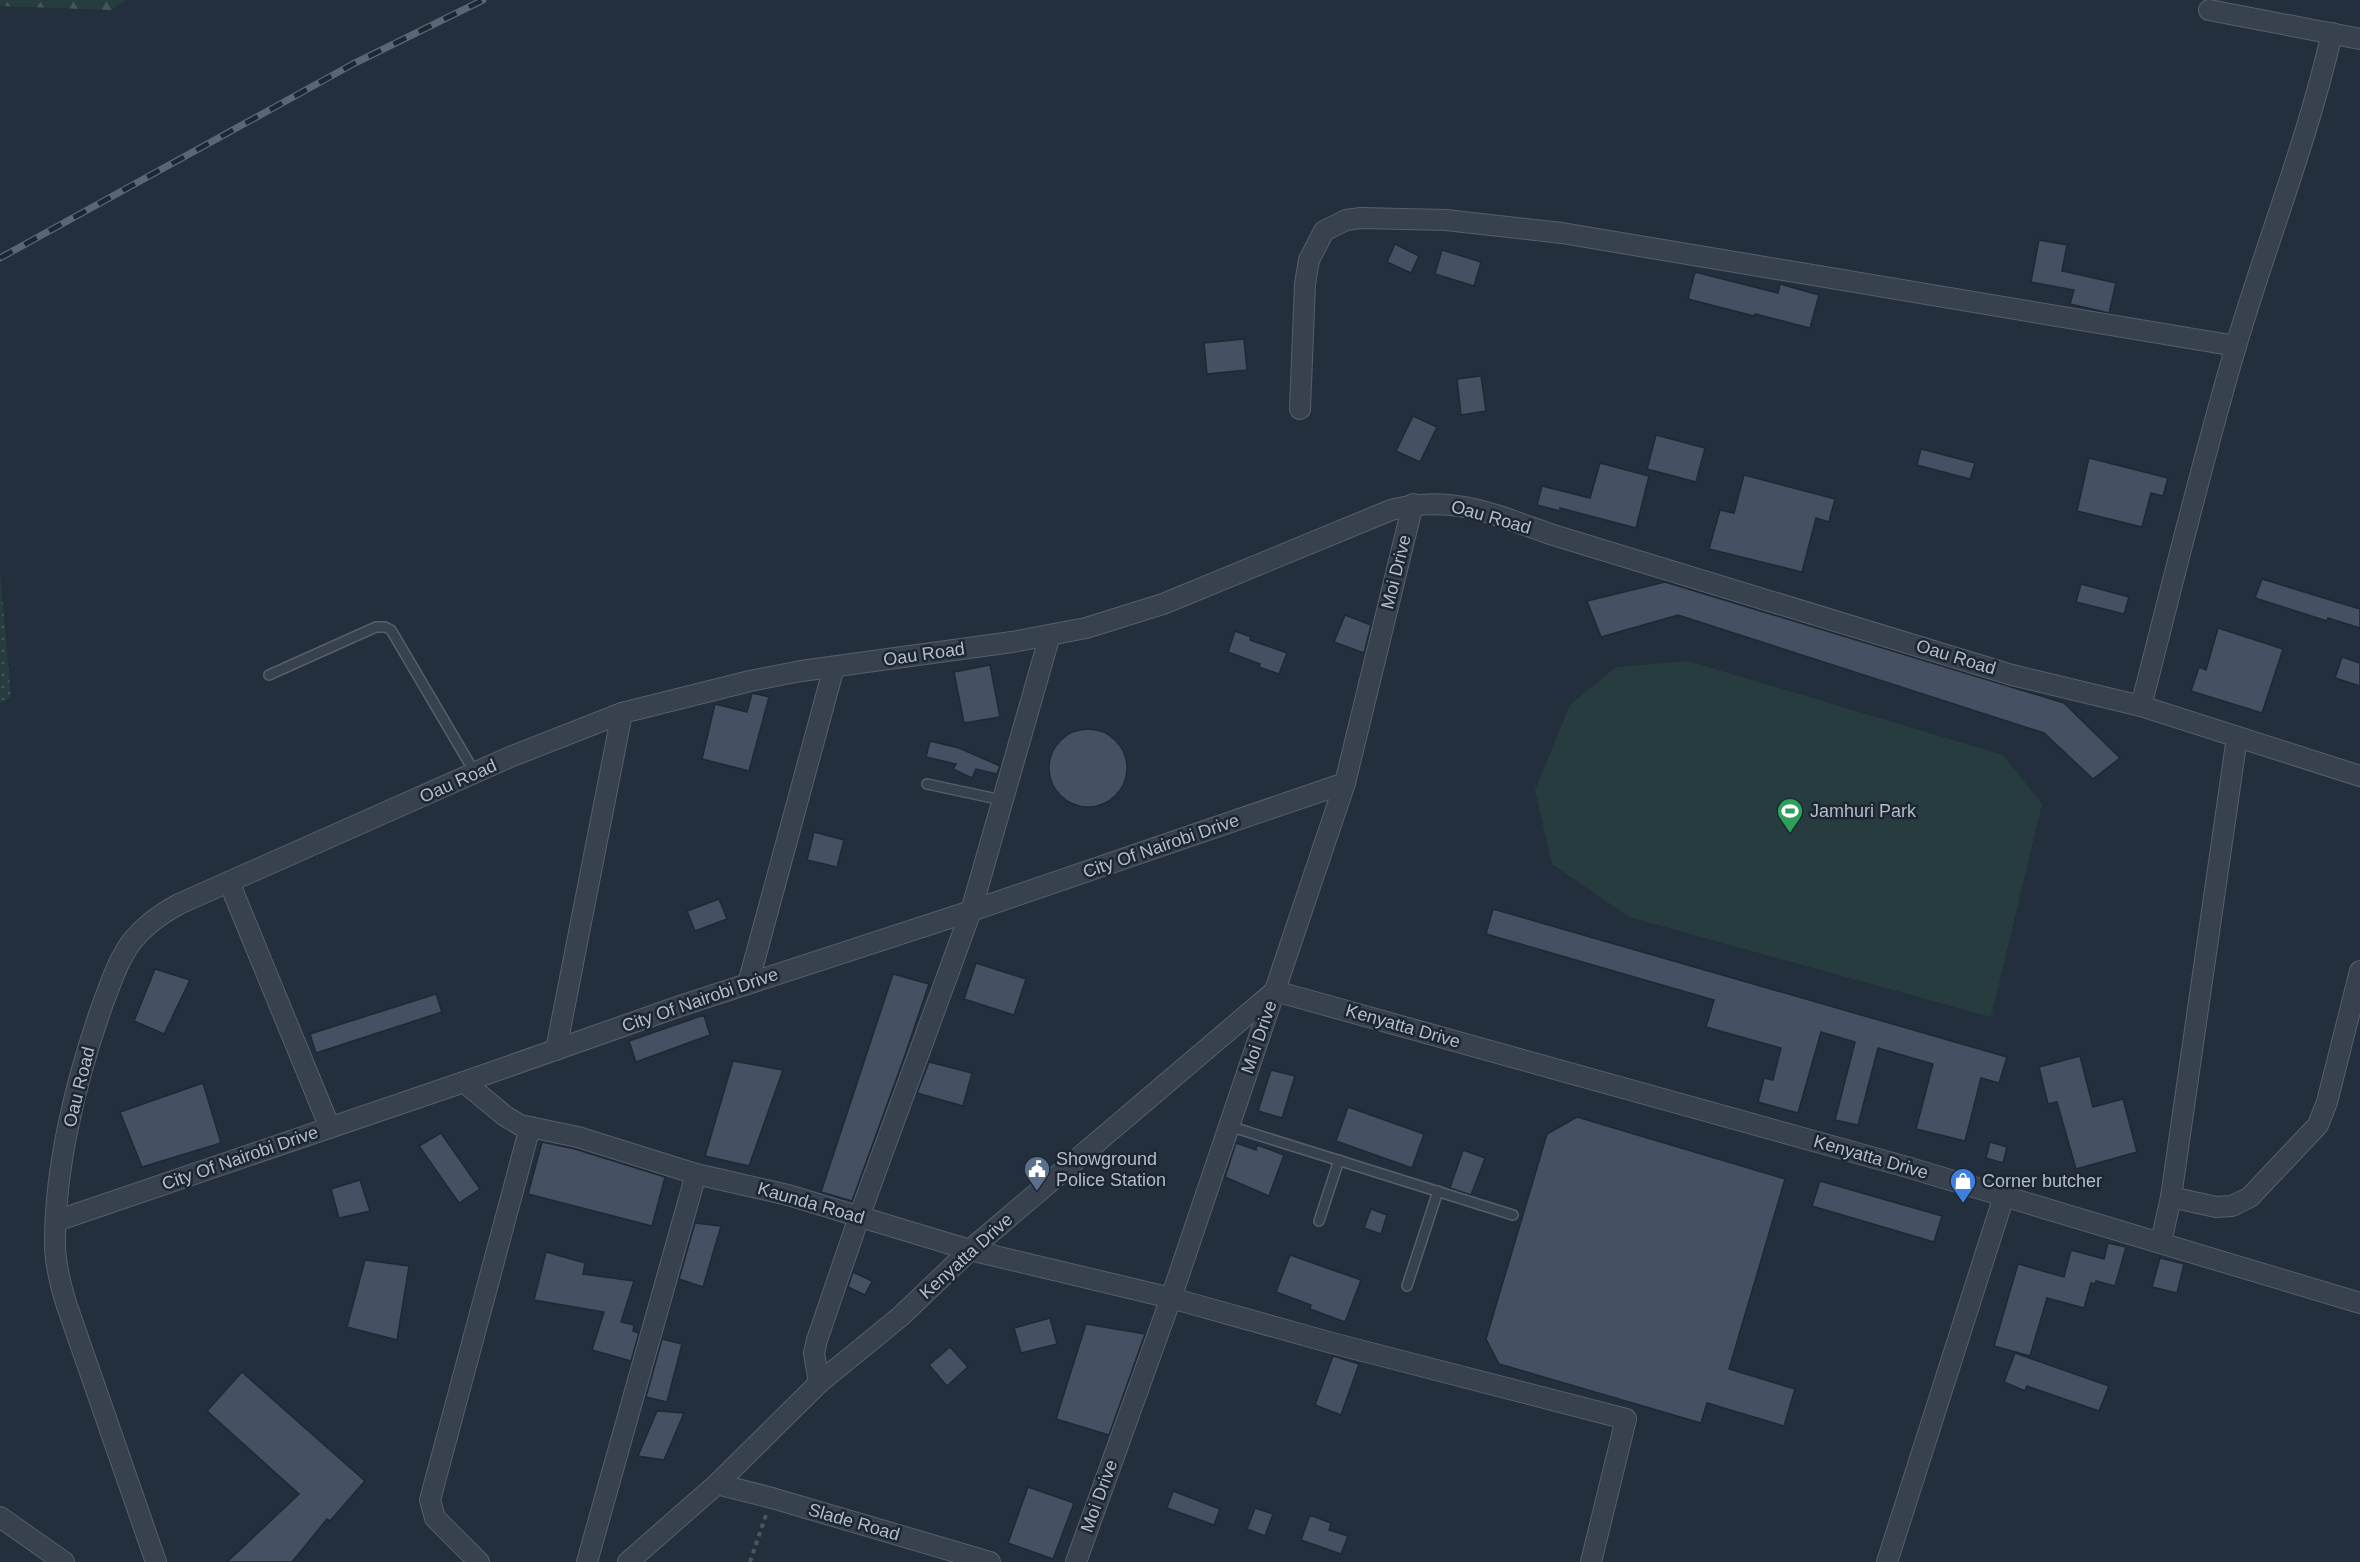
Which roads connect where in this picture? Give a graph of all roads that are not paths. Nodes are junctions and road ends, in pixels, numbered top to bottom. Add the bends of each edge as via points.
1 (2209, 10) dead end
2 (2332, 33) junction
3 (2360, 39) edge
4 (2236, 346) junction
5 (1300, 409) dead end
6 (1413, 504) junction
7 (1050, 635) junction
8 (834, 667) junction
9 (269, 675) dead end
10 (2141, 706) junction
11 (622, 713) junction
12 (2237, 737) junction
13 (475, 773) junction
14 (2360, 776) edge
15 (1345, 783) junction
16 (927, 784) dead end
17 (1002, 800) junction
18 (229, 882) junction
19 (971, 911) junction
20 (2360, 971) edge
21 (748, 984) junction
22 (1275, 991) junction
23 (556, 1050) junction
24 (464, 1082) junction
25 (1229, 1125) junction
26 (530, 1127) junction
27 (330, 1128) junction
28 (1339, 1160) junction
29 (696, 1174) junction
30 (1438, 1191) junction
31 (2004, 1196) junction
32 (2171, 1197) junction
33 (1513, 1215) dead end
34 (859, 1217) junction
35 (56, 1221) junction
36 (1319, 1221) dead end
37 (2161, 1242) junction
38 (970, 1250) junction
39 (1407, 1286) dead end
40 (1171, 1298) junction
41 (2360, 1303) edge
42 (819, 1383) junction
43 (717, 1484) junction
44 (0, 1517) edge
45 (64, 1562) edge
46 (156, 1562) edge
47 (479, 1562) edge
48 (587, 1562) edge
49 (628, 1562) edge
50 (990, 1562) edge
51 (1076, 1562) edge
52 (1591, 1562) edge
53 (1887, 1562) edge

1 - 2 street
2 - 3 street
2 - 4 street via 2320,87
4 - 5 street via 1562,233 1446,220 1361,218 1346,220 1324,231 1309,260
4 - 10 street
6 - 7 street, Oau Road via 1373,516 1162,604
6 - 10 street, Oau Road via 1448,503 1481,510 2012,675
6 - 15 street, Moi Drive
7 - 8 street, Oau Road
7 - 17 street
8 - 11 street, Oau Road via 750,681
8 - 21 street
9 - 13 lane via 376,627 385,627 391,630
10 - 12 street, Oau Road
11 - 13 street, Oau Road
11 - 23 street
12 - 14 street, Oau Road
12 - 32 street
13 - 18 street, Oau Road
15 - 19 street, City Of Nairobi Drive
15 - 22 street, Moi Drive
16 - 17 lane
17 - 19 street
18 - 27 street
18 - 35 street, Oau Road via 161,913 146,925 119,962 79,1082 67,1135
19 - 21 street, City Of Nairobi Drive
19 - 34 street
20 - 32 street via 2318,1125 2250,1197 2232,1206 2216,1207
21 - 23 street, City Of Nairobi Drive
22 - 25 street, Moi Drive
22 - 31 street, Kenyatta Drive
22 - 38 street, Kenyatta Drive
23 - 24 street, City Of Nairobi Drive
24 - 26 street, Kaunda Road via 513,1121
24 - 27 street, City Of Nairobi Drive
25 - 28 lane
25 - 40 street, Moi Drive
26 - 29 street, Kaunda Road via 578,1137
26 - 47 street via 430,1500 435,1518
27 - 35 street, City Of Nairobi Drive
28 - 30 lane
28 - 36 lane
29 - 34 street, Kaunda Road via 788,1195
29 - 48 street
30 - 33 lane
30 - 39 lane
31 - 37 street, Kenyatta Drive
31 - 53 street
32 - 37 street
34 - 38 street, Kaunda Road
34 - 42 street via 817,1340 814,1359
35 - 46 street, Oau Road via 55,1250 61,1285
37 - 41 street, Kenyatta Drive
38 - 40 street, Kaunda Road
38 - 42 street, Kenyatta Drive via 900,1316
40 - 51 street, Moi Drive
40 - 52 street, Kaunda Road via 1626,1419
42 - 43 street, Kenyatta Drive
43 - 49 street, Kenyatta Drive
43 - 50 street, Slade Road
44 - 45 street

